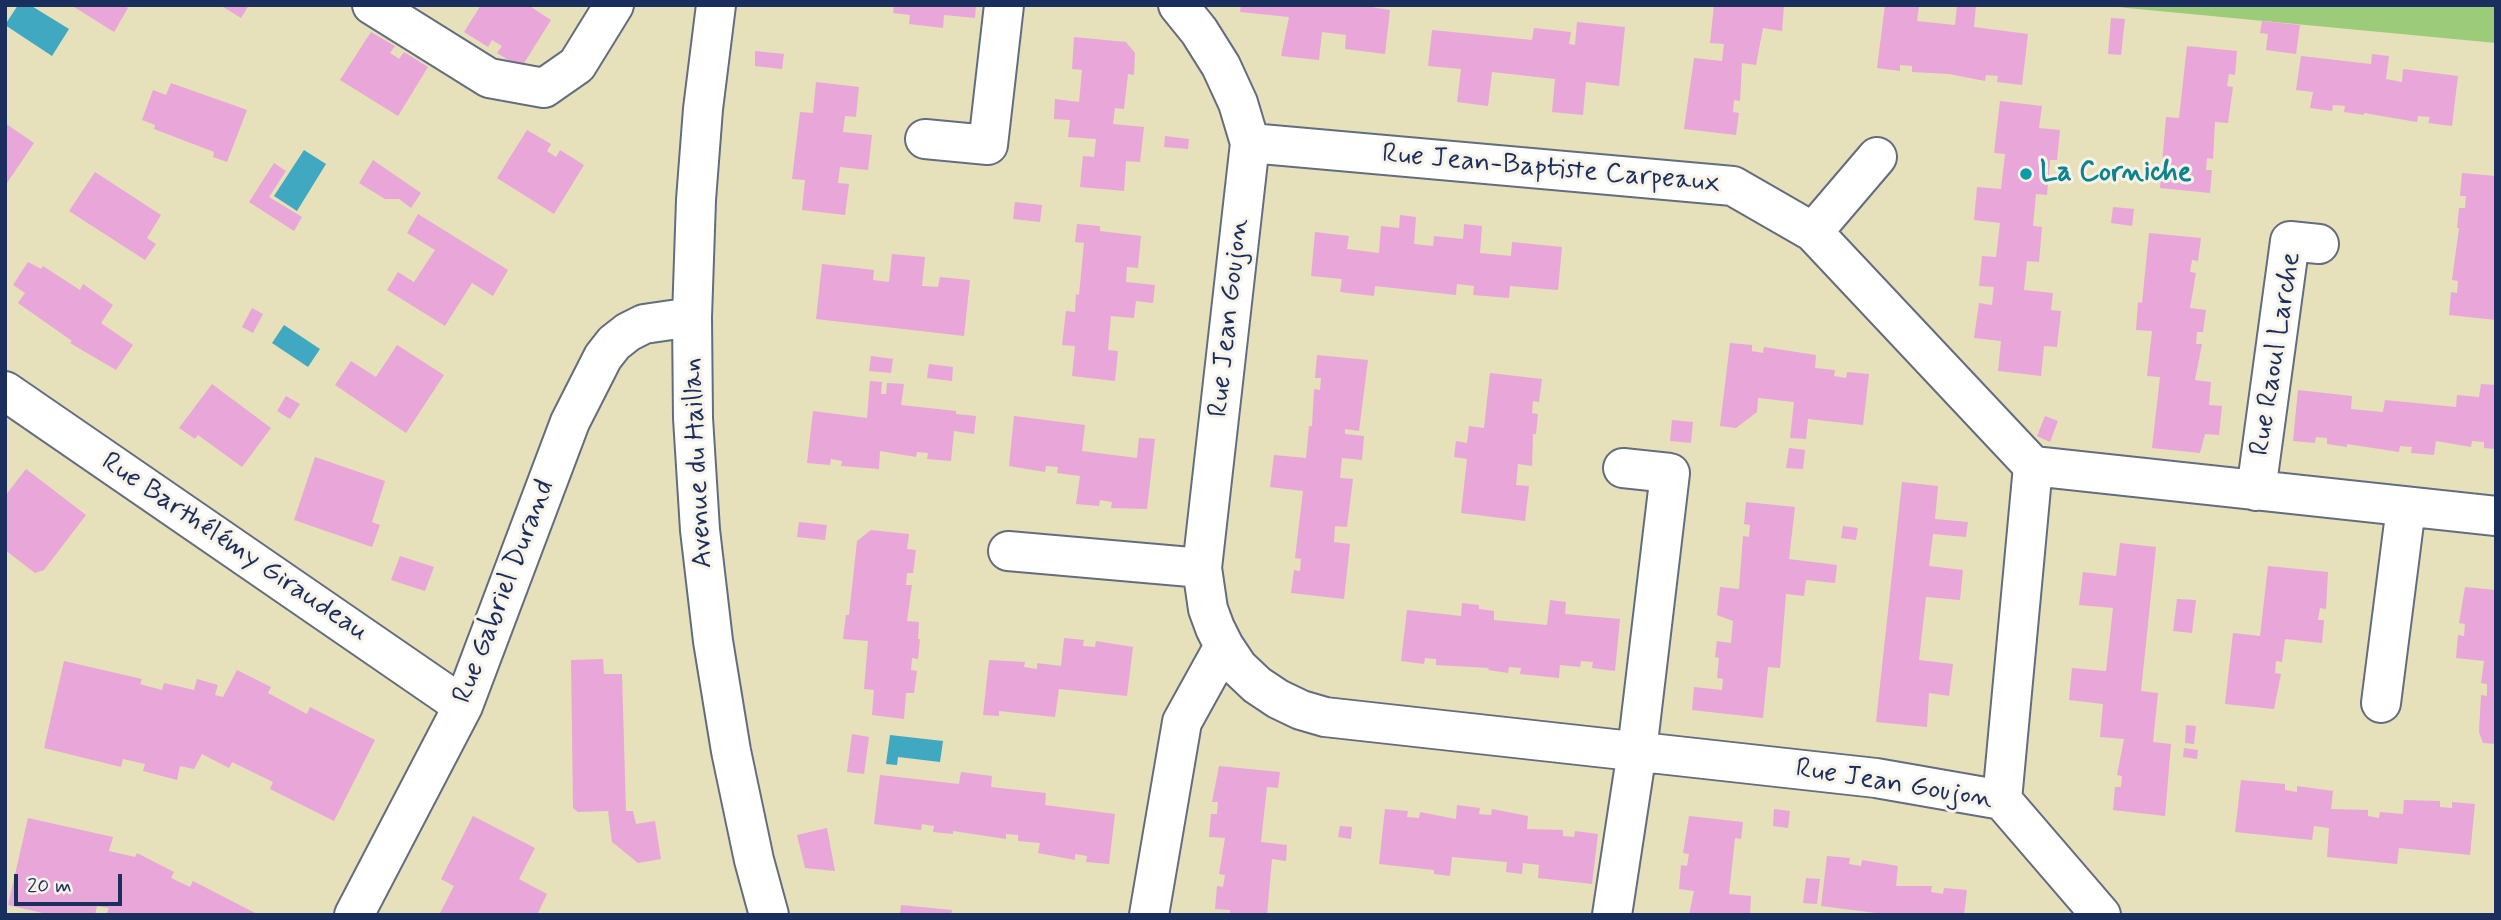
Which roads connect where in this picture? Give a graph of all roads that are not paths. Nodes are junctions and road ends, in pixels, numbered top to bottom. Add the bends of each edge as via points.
1 (372, 5) edge
2 (614, 5) edge
3 (715, 5) edge
4 (1004, 5) edge
5 (1178, 5) edge
6 (925, 138) dead end
7 (1250, 143) junction
8 (1877, 157) dead end
9 (1814, 232) junction
10 (2319, 244) dead end
11 (692, 317) junction
12 (5, 391) edge
13 (2033, 466) junction
14 (1623, 468) dead end
15 (2256, 491) junction
16 (2406, 507) junction
17 (2496, 516) edge
18 (1007, 551) dead end
19 (1202, 568) junction
20 (1224, 646) junction
21 (2381, 703) dead end
22 (463, 706) junction
23 (1637, 751) junction
24 (2002, 800) junction
25 (354, 915) edge
26 (769, 915) edge
27 (1149, 915) edge
28 (1612, 915) edge
29 (2101, 915) edge

1 - 2 street via 489,78 544,88 577,65
3 - 11 street, Avenue du Haillan via 696,200
4 - 6 street via 988,145
5 - 7 street, Rue Jean Goujon via 1221,66
7 - 9 street, Rue Jean-Baptiste Carpeaux via 1733,186
7 - 19 street, Rue Jean Goujon
8 - 9 street
9 - 13 street, Rue Jean-Baptiste Carpeaux
10 - 15 street, Rue Raoul Larche via 2290,241
11 - 22 street, Rue Gabriel Durand via 644,324 628,332 603,357 570,422
11 - 26 street, Avenue du Haillan via 692,394 713,641 731,751
12 - 22 street, Rue Barthélémy Giraudeau
13 - 15 street, Rue Raoul Larche
13 - 24 street
14 - 23 street via 1670,473
15 - 16 street, Rue Raoul Larche
16 - 17 street, Rue Raoul Larche
16 - 21 street
18 - 19 street
19 - 20 street, Rue Jean Goujon via 1208,608
20 - 23 street, Rue Jean Goujon via 1257,685 1289,705 1325,717
20 - 27 street via 1182,722
22 - 25 street, Rue Gabriel Durand
23 - 24 street, Rue Jean Goujon via 1876,778
23 - 28 street
24 - 29 street, Rue Jean Goujon

